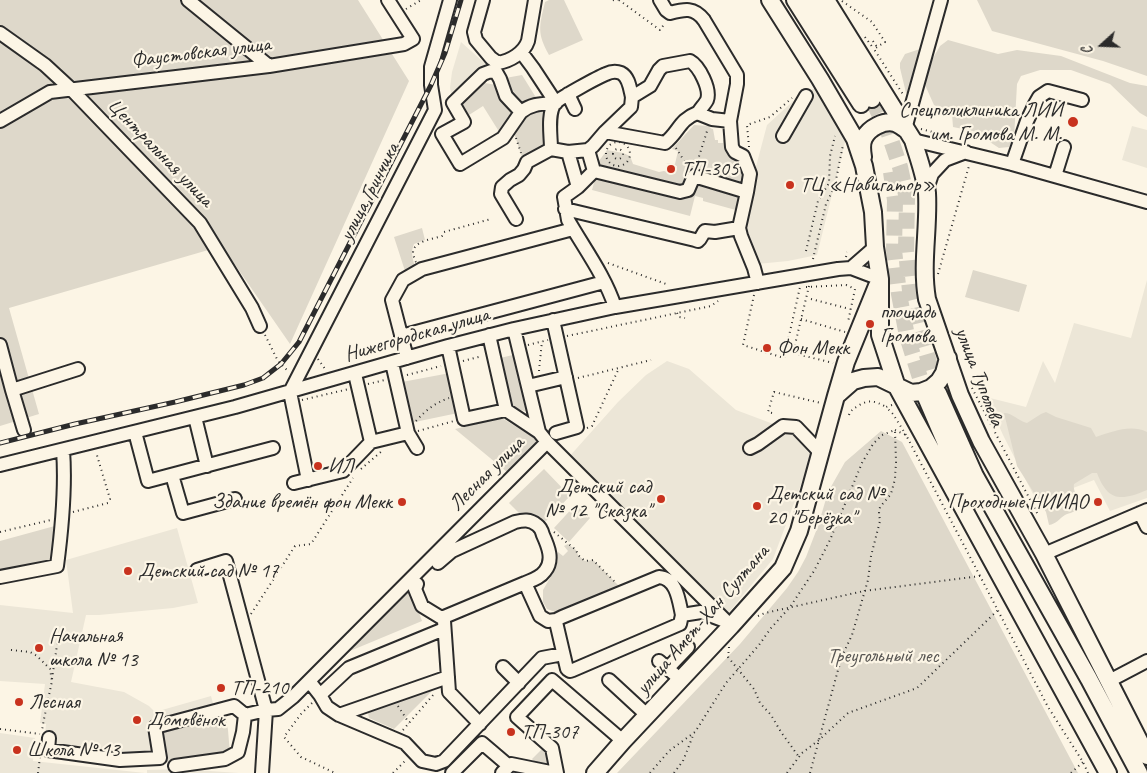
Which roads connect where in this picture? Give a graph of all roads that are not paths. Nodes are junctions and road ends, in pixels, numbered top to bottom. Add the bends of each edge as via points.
1 (188, 0) edge
2 (388, 0) edge
3 (450, 0) edge
4 (483, 0) edge
5 (535, 0) edge
6 (660, 0) edge
7 (770, 0) edge
8 (795, 0) edge
9 (811, 0) edge
10 (826, 0) edge
11 (941, 0) edge
12 (0, 33) edge
13 (522, 52) junction
14 (269, 66) junction
15 (71, 89) junction
16 (568, 94) junction
17 (801, 95) road end
18 (632, 97) junction
19 (1082, 100) dead end
20 (556, 103) junction
21 (575, 109) dead end
22 (521, 112) junction
23 (698, 113) junction
24 (0, 121) edge
25 (730, 121) junction
26 (605, 132) junction
27 (909, 134) junction
28 (783, 136) dead end
29 (1064, 147) dead end
30 (551, 149) junction
31 (588, 150) junction
32 (568, 152) junction
33 (969, 155) junction
34 (1012, 164) junction
35 (864, 166) junction
36 (594, 171) junction
37 (1055, 176) junction
38 (578, 187) junction
39 (747, 192) junction
40 (927, 192) junction
41 (1147, 202) edge
42 (565, 209) junction
43 (516, 220) dead end
44 (739, 228) junction
45 (573, 229) junction
46 (874, 241) junction
47 (851, 268) junction
48 (880, 279) junction
49 (604, 282) junction
50 (756, 289) junction
51 (616, 308) junction
52 (552, 320) junction
53 (260, 326) road end
54 (514, 329) junction
55 (401, 336) junction
56 (489, 336) junction
57 (0, 345) edge
58 (448, 346) junction
59 (407, 358) junction
60 (948, 358) junction
61 (392, 362) junction
62 (78, 369) dead end
63 (355, 374) junction
64 (566, 379) junction
65 (528, 386) junction
66 (898, 388) junction
67 (12, 390) junction
68 (290, 392) junction
69 (932, 395) tunnel mouth
70 (832, 400) junction
71 (506, 410) junction
72 (195, 417) junction
73 (24, 430) dead end
74 (135, 432) junction
75 (556, 433) dead end
76 (403, 434) junction
77 (543, 437) junction
78 (371, 442) junction
79 (273, 448) dead end
80 (417, 448) dead end
81 (750, 448) dead end
82 (63, 450) junction
83 (820, 454) junction
84 (0, 465) edge
85 (207, 466) junction
86 (172, 475) junction
87 (969, 479) junction
88 (308, 480) junction
89 (294, 483) dead end
90 (235, 499) dead end
91 (1144, 511) edge
92 (1147, 526) edge
93 (1044, 554) junction
94 (664, 558) junction
95 (197, 570) dead end
96 (0, 577) edge
97 (414, 582) junction
98 (525, 583) junction
99 (641, 584) junction
100 (682, 615) junction
101 (556, 620) junction
102 (444, 623) junction
103 (729, 624) junction
104 (688, 647) dead end
105 (563, 654) junction
106 (1147, 661) edge
107 (502, 667) dead end
108 (444, 678) junction
109 (609, 680) dead end
110 (681, 680) junction
111 (309, 681) junction
112 (1109, 681) junction
113 (519, 683) junction
114 (320, 695) junction
115 (266, 710) junction
116 (245, 715) junction
117 (339, 715) junction
118 (648, 716) junction
119 (480, 724) junction
120 (45, 736) road end
121 (623, 741) junction
122 (1147, 756) edge
123 (175, 766) dead end
124 (506, 770) edge
125 (262, 773) edge
126 (452, 773) edge
127 (556, 773) edge
128 (595, 773) edge
129 (1108, 773) edge
130 (1120, 773) edge
131 (1139, 773) edge

1 - 14 street
2 - 14 street, Фаустовская улица via 413,39 404,44
3 - 68 street, улица Гринчика via 431,67 435,110
4 - 13 street via 474,32 476,40 498,64
5 - 13 street via 528,41
6 - 25 street via 670,13 689,9 700,14 737,75
7 - 35 main road via 855,139
8 - 9 main road via 867,102
10 - 27 main road, улица Туполева
11 - 27 street via 912,108
12 - 15 street, Центральная улица via 45,65
13 - 20 street
14 - 15 street, Фаустовская улица
15 - 24 street, Фаустовская улица via 50,92
15 - 53 street, Центральная улица via 200,223 244,293
16 - 18 street via 616,72 627,79
16 - 20 street
16 - 21 street
17 - 28 street
18 - 23 street via 655,87 658,70 663,66 690,60 708,92
18 - 26 street via 631,107
19 - 34 street via 1048,91 1039,97
20 - 22 street via 533,105
20 - 30 street via 550,118
22 - 22 street via 506,96 496,72 490,71 453,103 464,122 442,134 460,164 503,138
23 - 25 street
23 - 26 street via 684,120 665,143
25 - 39 street via 732,147 742,156 750,174
26 - 31 street
27 - 33 street
27 - 35 main road via 894,123 872,129 864,138
27 - 40 main road, улица Туполева
29 - 37 street
30 - 32 street
30 - 43 street via 527,162 521,179 510,180 502,187 501,194
31 - 32 street
31 - 36 street
32 - 38 street
33 - 34 street
33 - 40 street via 945,160 932,174
34 - 37 street
35 - 46 main road via 873,212
36 - 38 street
36 - 39 street via 680,192 688,190 694,176
37 - 41 street
38 - 42 street via 564,197
39 - 44 street
40 - 60 main road, улица Туполева via 924,274 927,299
42 - 44 street via 695,240 701,239 705,231
42 - 45 street
44 - 50 street via 754,268
45 - 49 street
45 - 55 street via 422,269 403,280 392,300
46 - 47 street
46 - 48 main road
47 - 48 street, Нижегородская улица
47 - 50 street, Нижегородская улица
48 - 66 main road via 880,335
48 - 70 main road, улица Амет-Хан Султана
49 - 51 street
49 - 55 street
50 - 51 street, Нижегородская улица
51 - 52 street, Нижегородская улица
52 - 54 street, Нижегородская улица
52 - 64 street
54 - 56 street, Нижегородская улица
54 - 65 street
55 - 59 street
56 - 58 street, Нижегородская улица
56 - 71 street
57 - 67 street
58 - 59 street, Нижегородская улица
58 - 71 street via 464,419
59 - 61 street, Нижегородская улица
60 - 66 main road via 944,373 931,388 911,393
60 - 93 main road, улица Туполева via 960,395 981,441
61 - 63 street, Нижегородская улица
61 - 76 street
62 - 67 street
63 - 68 street, Нижегородская улица
63 - 78 street
64 - 65 street
64 - 75 street via 577,427
65 - 77 street
66 - 70 main road via 878,377 853,380
66 - 129 main road
67 - 73 street
68 - 72 street, Нижегородская улица
68 - 88 street
69 - 87 main road, улица Туполева
70 - 83 main road, улица Амет-Хан Султана
71 - 77 street
72 - 74 street, Нижегородская улица
72 - 85 street
74 - 82 street, Нижегородская улица
74 - 86 street via 148,481
76 - 78 street
76 - 80 street
77 - 94 street, Лесная улица
77 - 97 street, Лесная улица
78 - 88 street via 343,471
79 - 85 street
81 - 83 street via 783,426 796,428
82 - 84 street, Нижегородская улица
82 - 96 street via 63,515 57,566
83 - 103 main road, улица Амет-Хан Султана via 800,531 783,568
85 - 86 street
86 - 90 street via 183,513
87 - 130 main road, улица Туполева
87 - 131 main road, улица Туполева via 1089,679
88 - 89 street
91 - 92 street
91 - 93 street
93 - 112 main road, улица Туполева
94 - 99 street
94 - 103 street, Лесная улица
95 - 115 street via 226,561
97 - 98 street via 456,549 524,520 539,526 549,549 547,570
97 - 102 street via 422,606
97 - 111 street, Лесная улица
98 - 101 street via 540,616 548,621
98 - 102 street
99 - 100 street via 656,577 666,578 678,594
99 - 101 street
100 - 103 street via 700,612
100 - 105 street via 680,624 574,670 568,669
101 - 105 street
102 - 108 street
102 - 114 street via 349,668
103 - 110 main road, улица Амет-Хан Султана
104 - 110 street via 663,664
105 - 113 street via 542,658
106 - 112 street
107 - 113 street
108 - 117 street
108 - 119 street via 449,692
109 - 118 street
110 - 118 main road, улица Амет-Хан Султана
111 - 114 street
111 - 115 street, Лесная улица via 278,708
112 - 122 main road, улица Туполева
113 - 119 street
114 - 117 street via 327,707
115 - 116 street, Лесная улица
115 - 125 street
116 - 120 street via 234,706 155,727 160,758 120,760 48,750
116 - 123 street via 238,752 225,759
117 - 119 street via 405,743 422,761 436,764 444,761
118 - 121 main road, улица Амет-Хан Султана
121 - 127 street via 570,703 552,680 517,717 552,748
121 - 128 main road, улица Амет-Хан Султана
124 - 126 street via 482,743
124 - 127 street via 512,764

